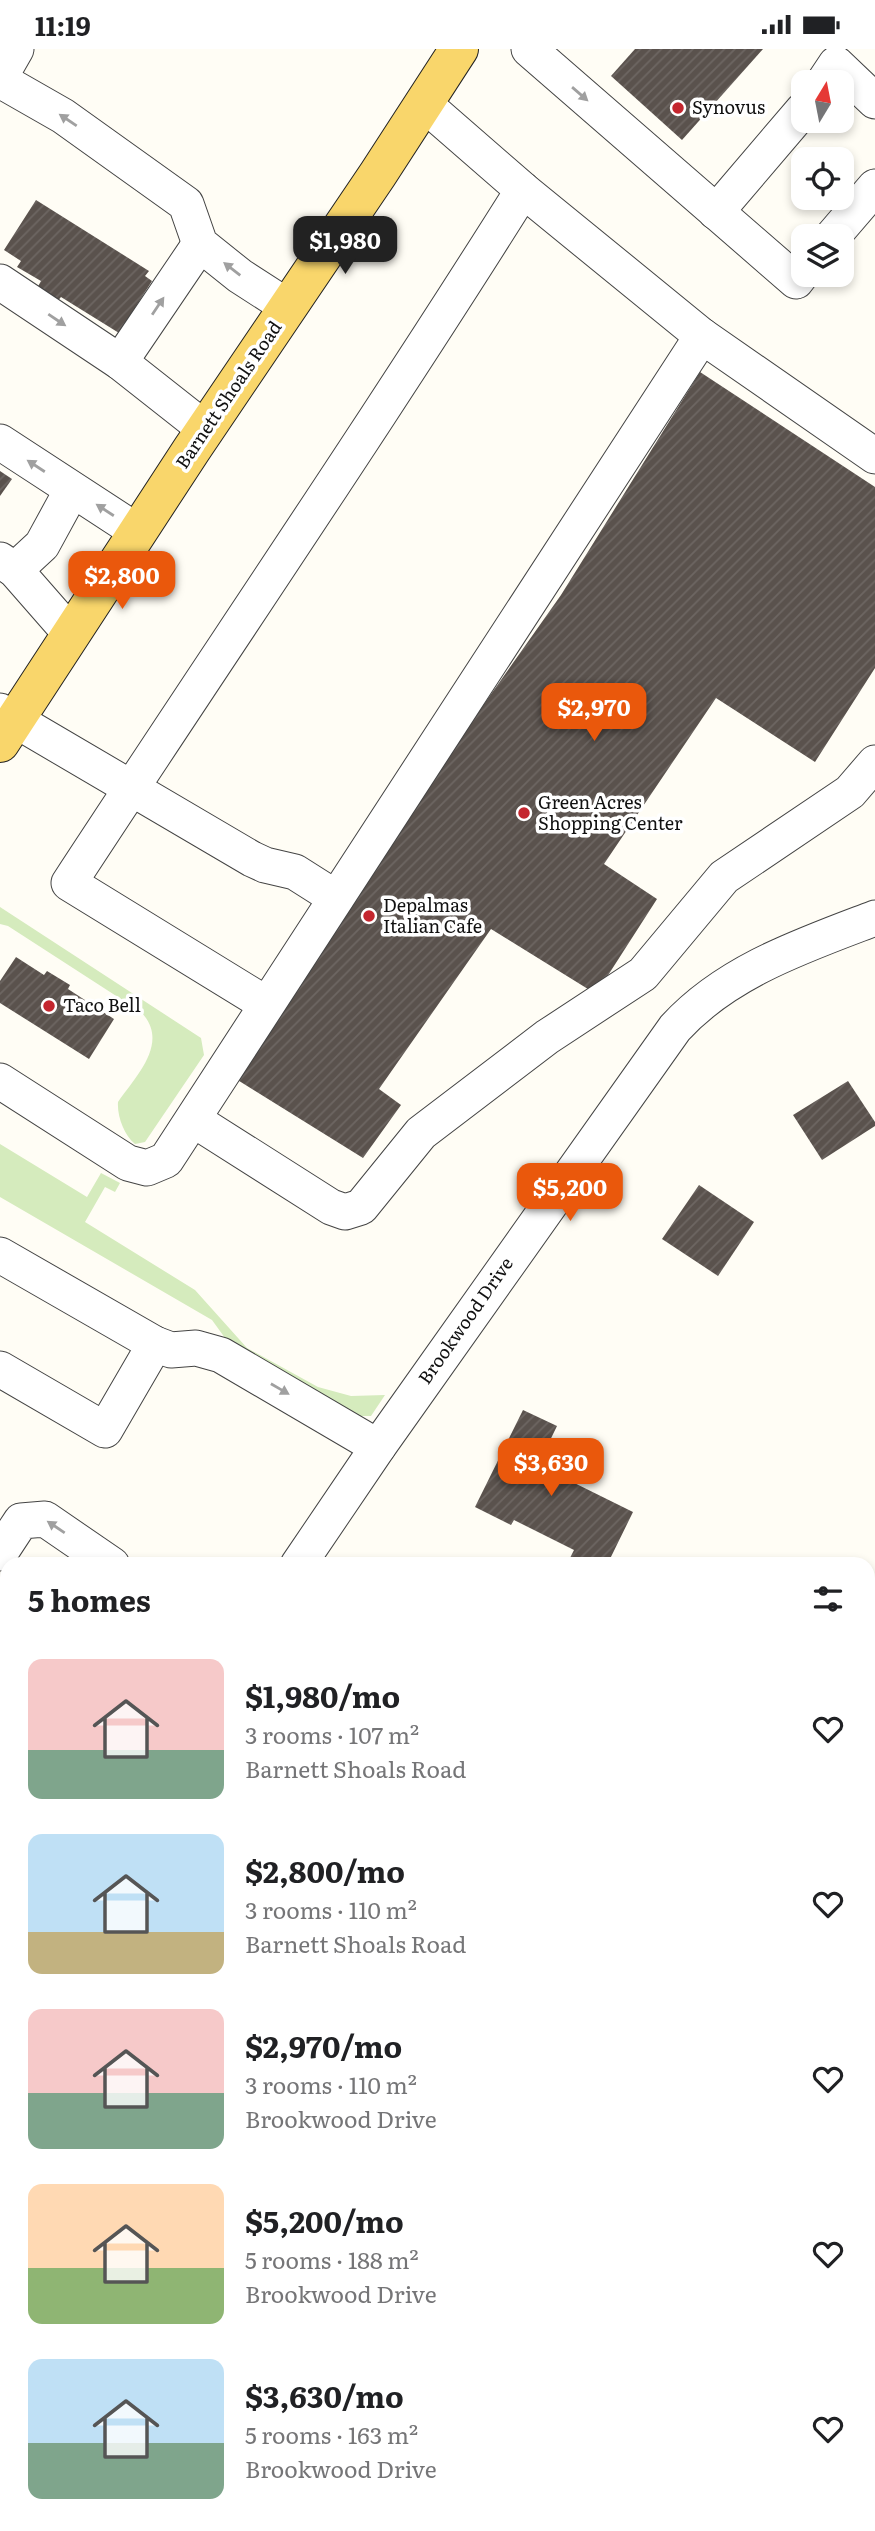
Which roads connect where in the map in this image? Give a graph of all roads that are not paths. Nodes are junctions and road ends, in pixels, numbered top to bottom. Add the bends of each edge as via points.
1 (16, 49) edge
2 (459, 49) edge
3 (529, 49) edge
4 (832, 61) edge
5 (0, 78) edge
6 (875, 101) edge
7 (423, 103) junction
8 (791, 124) edge
9 (875, 187) edge
10 (523, 190) junction
11 (716, 212) junction
12 (843, 224) edge
13 (200, 244) junction
14 (791, 277) edge
15 (0, 282) edge
16 (288, 307) junction
17 (702, 336) junction
18 (120, 362) junction
19 (205, 429) junction
20 (0, 442) edge
21 (875, 456) edge
22 (72, 490) junction
23 (138, 531) junction
24 (8, 565) edge
25 (71, 634) junction
26 (5, 725) edge
27 (875, 763) edge
28 (132, 787) junction
29 (336, 898) junction
30 (875, 918) edge
31 (266, 1004) junction
32 (0, 1081) edge
33 (194, 1120) junction
34 (0, 1255) edge
35 (155, 1344) junction
36 (0, 1369) edge
37 (378, 1447) junction
38 (0, 1553) edge
39 (100, 1557) edge
40 (314, 1557) edge

1 - 5 street
2 - 7 main road, Barnett Shoals Road
3 -> 11 street
4 - 6 street
13 -> 5 street via 186,204 63,116
7 - 10 street
7 - 16 main road, Barnett Shoals Road
8 - 11 street
9 - 12 street
10 - 17 street
10 - 28 street
11 - 14 street
16 -> 13 street
18 -> 13 street
15 -> 18 street
16 - 19 main road, Barnett Shoals Road
17 - 21 street
17 - 29 street
18 - 19 street
19 - 23 main road, Barnett Shoals Road
22 -> 20 street
23 -> 22 street
22 - 24 street via 42,545
23 - 25 main road, Barnett Shoals Road
24 - 25 street
25 - 26 main road, Barnett Shoals Road
26 - 28 street
27 - 33 street via 850,792 724,877 643,974 547,1037 421,1133 361,1207 345,1212 331,1207
28 - 29 street via 251,859 295,872
28 - 31 street via 69,883
29 - 31 street
30 - 37 street, Brookwood Drive via 806,944 733,980 690,1012
31 - 33 street
32 - 33 street via 128,1163 147,1168 166,1160
34 - 35 street
35 - 36 street via 105,1430
35 -> 37 street via 221,1355
37 - 40 street, Brookwood Drive
39 -> 38 street via 45,1519 21,1521

